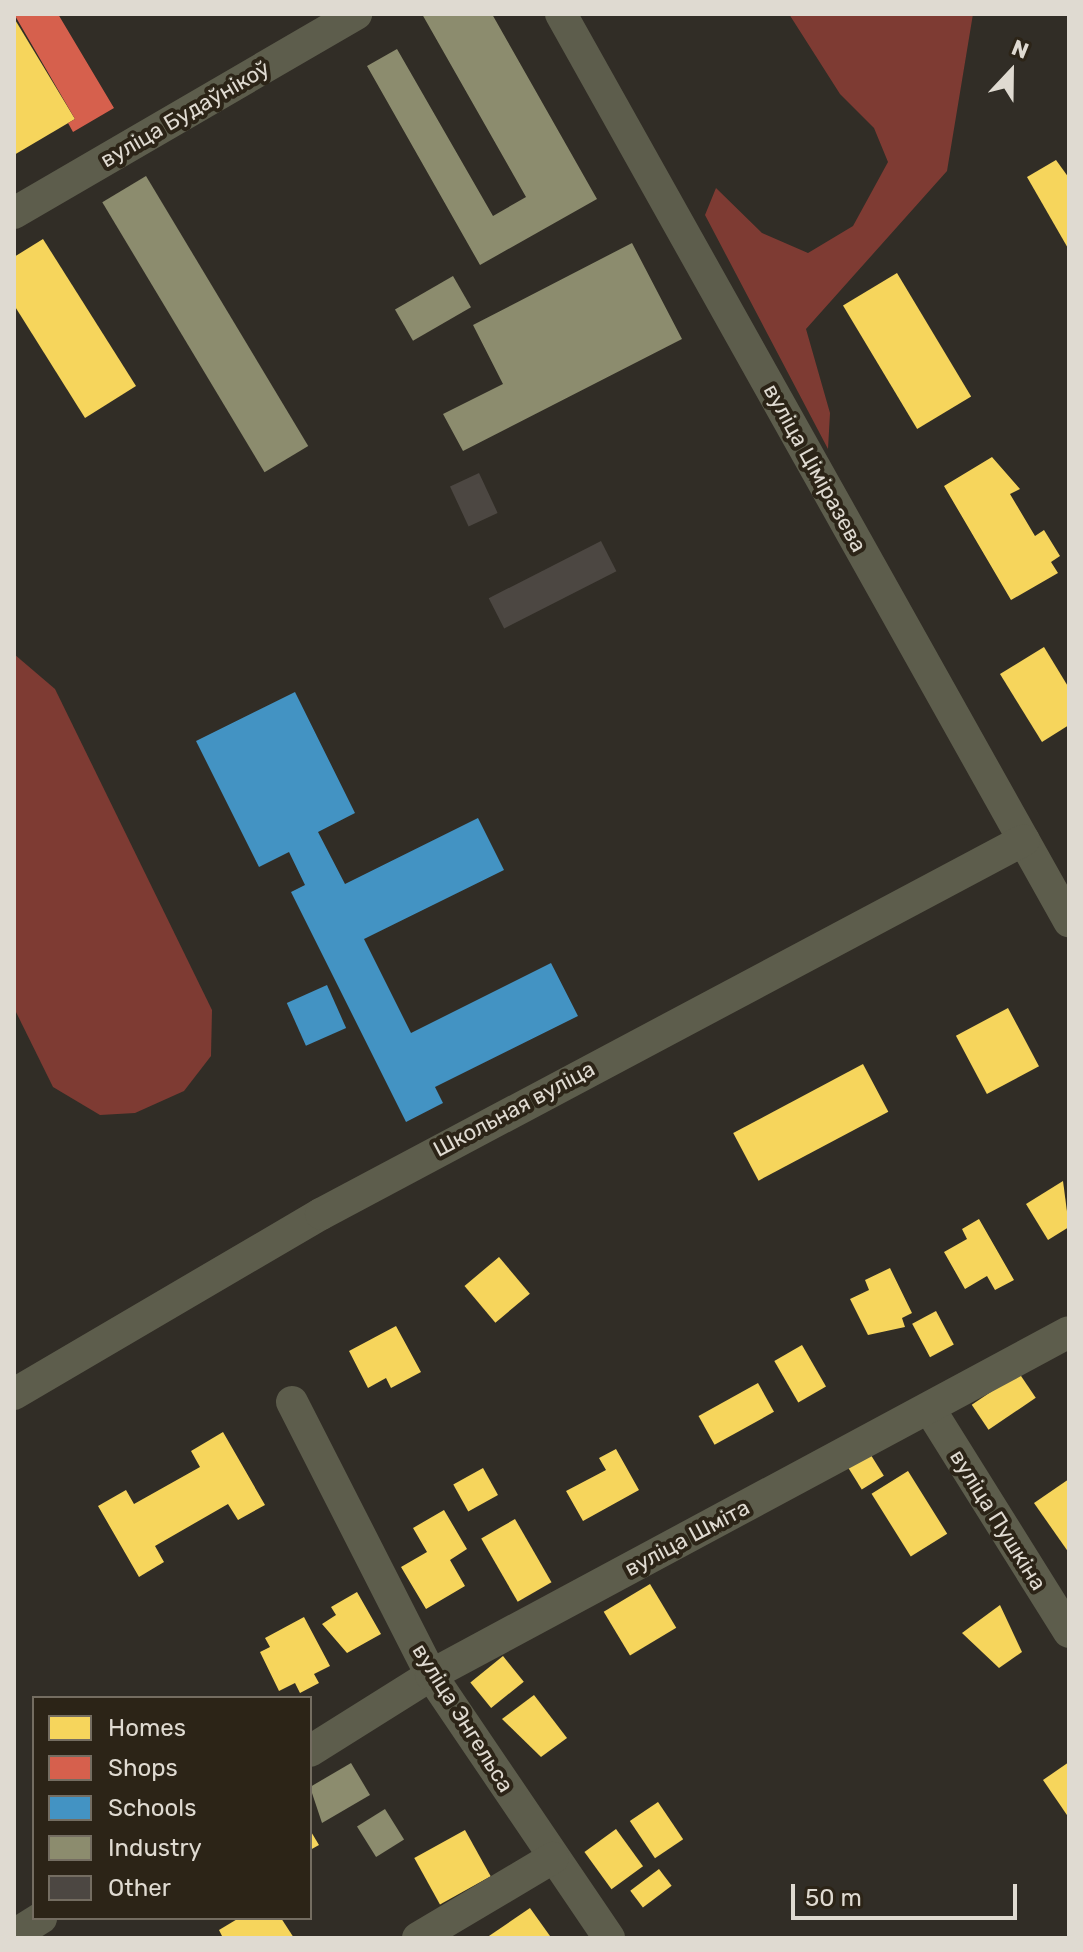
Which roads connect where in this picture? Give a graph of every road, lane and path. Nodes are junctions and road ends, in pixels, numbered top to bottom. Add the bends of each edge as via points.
1 (356, 14) edge
2 (561, 14) edge
3 (14, 213) edge
4 (1024, 840) junction
5 (1066, 911) edge
6 (1069, 1332) edge
7 (14, 1394) edge
8 (292, 1402) dead end
9 (929, 1408) junction
10 (1069, 1632) edge
11 (431, 1675) junction
12 (312, 1750) edge
13 (553, 1858) junction
14 (38, 1920) edge
15 (14, 1935) edge
16 (418, 1938) edge
17 (609, 1938) edge

1 - 3 street, вуліца Будаўнікоў
2 - 4 street, вуліца Ціміразева
4 - 5 street, вуліца Ціміразева
4 - 7 street, Школьная вуліца via 321,1214
6 - 9 street, вуліца Шміта
8 - 11 street, вуліца Энгельса
9 - 10 street, вуліца Пушкіна
9 - 11 street, вуліца Шміта
11 - 12 street, вуліца Шміта
11 - 13 street, вуліца Энгельса
13 - 16 street
13 - 17 street, вуліца Энгельса
14 - 15 street

